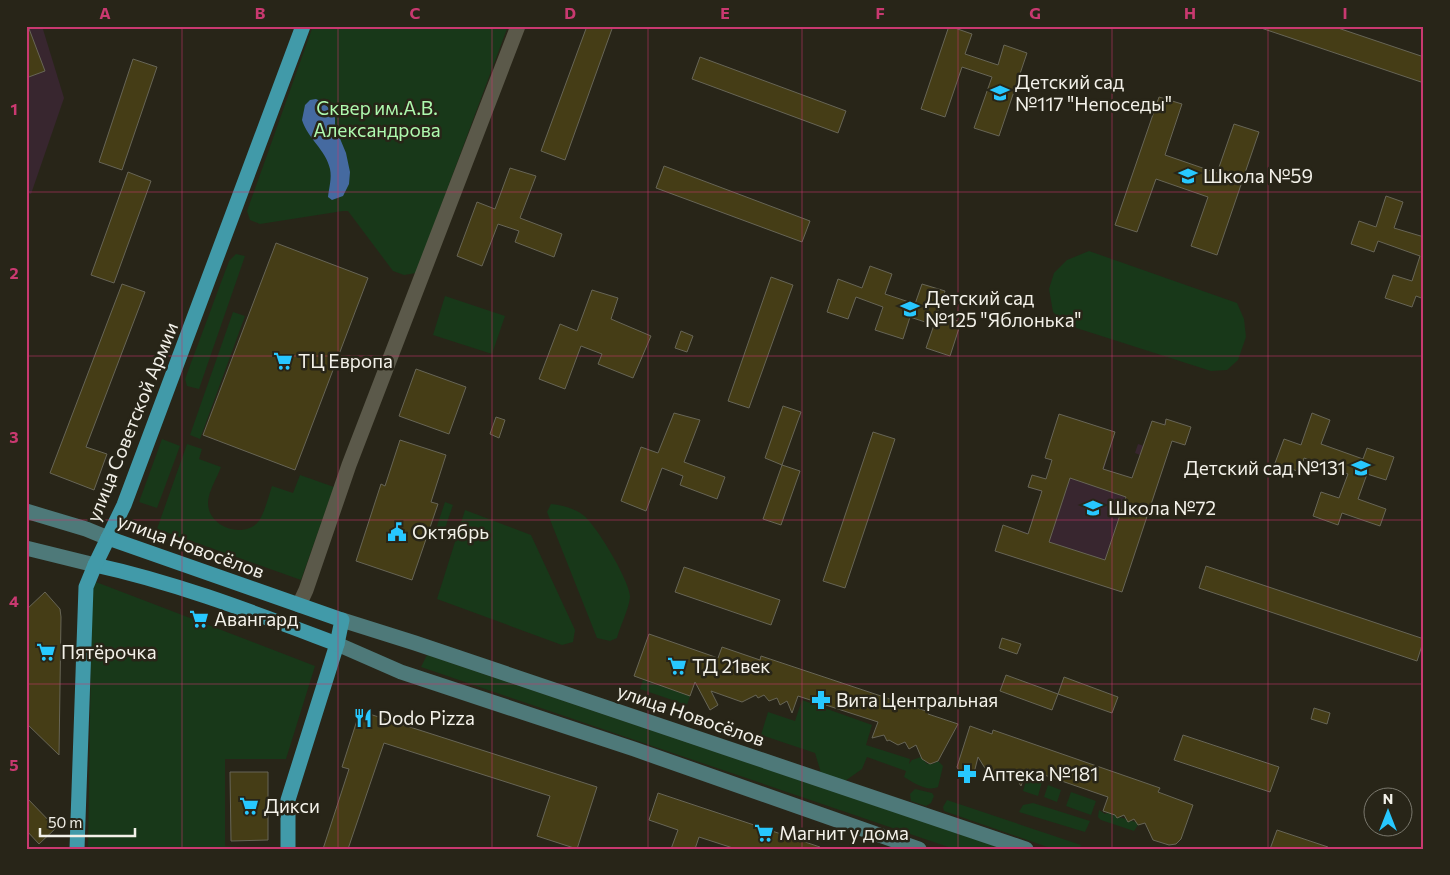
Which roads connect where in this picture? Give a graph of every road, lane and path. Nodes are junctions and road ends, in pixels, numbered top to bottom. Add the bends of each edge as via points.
1 (303, 26) edge
2 (518, 26) edge
3 (26, 510) edge
4 (108, 538) junction
5 (26, 548) edge
6 (95, 565) junction
7 (299, 605) junction
8 (342, 620) junction
9 (337, 644) junction
10 (77, 849) edge
11 (288, 849) edge
12 (919, 849) edge
13 (1026, 849) edge

1 - 4 main road, улица Советской Армии via 124,505
2 - 7 street
3 - 4 main road, улица Новосёлов
4 - 6 main road, улица Советской Армии
4 - 7 main road, улица Новосёлов
5 - 6 main road
6 - 9 main road via 196,593
6 - 10 main road, улица Советской Армии via 86,587
7 - 8 main road, улица Новосёлов
8 - 9 main road
8 - 13 main road, улица Новосёлов
9 - 11 main road via 288,800
9 - 12 main road via 401,672

